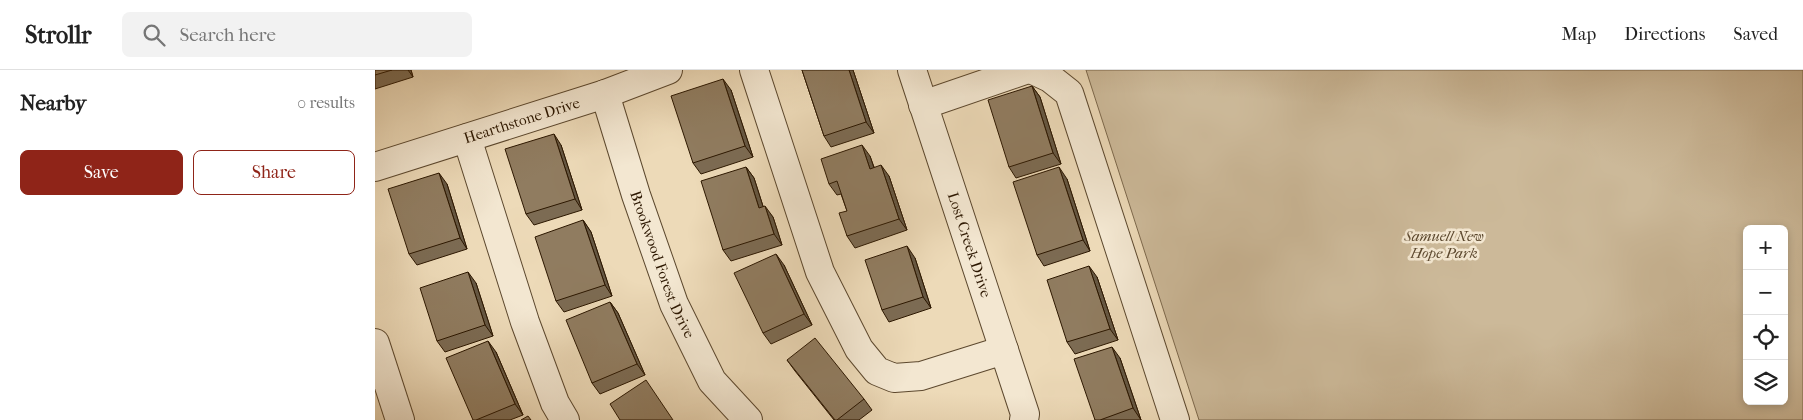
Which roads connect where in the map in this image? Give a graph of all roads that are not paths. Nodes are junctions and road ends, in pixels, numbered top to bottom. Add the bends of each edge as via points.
1 (668, 70) edge
2 (754, 70) edge
3 (912, 70) edge
4 (1025, 70) edge
5 (1033, 70) edge
6 (605, 94) junction
7 (923, 105) junction
8 (467, 138) junction
9 (375, 167) edge
10 (375, 343) edge
11 (1004, 350) junction
12 (400, 420) edge
13 (565, 420) edge
14 (748, 420) edge
15 (1024, 420) edge
16 (1175, 420) edge

1 - 6 street, Hearthstone Drive
2 - 11 street via 820,272 859,349 877,370 894,378 921,376
3 - 7 street, Lost Creek Drive
4 - 7 street
5 - 16 street via 1069,93
6 - 8 street, Hearthstone Drive
6 - 14 street, Brookwood Forest Drive via 635,195 674,304 712,381
7 - 11 street, Lost Creek Drive
8 - 9 street, Hearthstone Drive
8 - 13 street via 525,322 555,403
10 - 12 street
11 - 15 street, Lost Creek Drive via 1025,414

